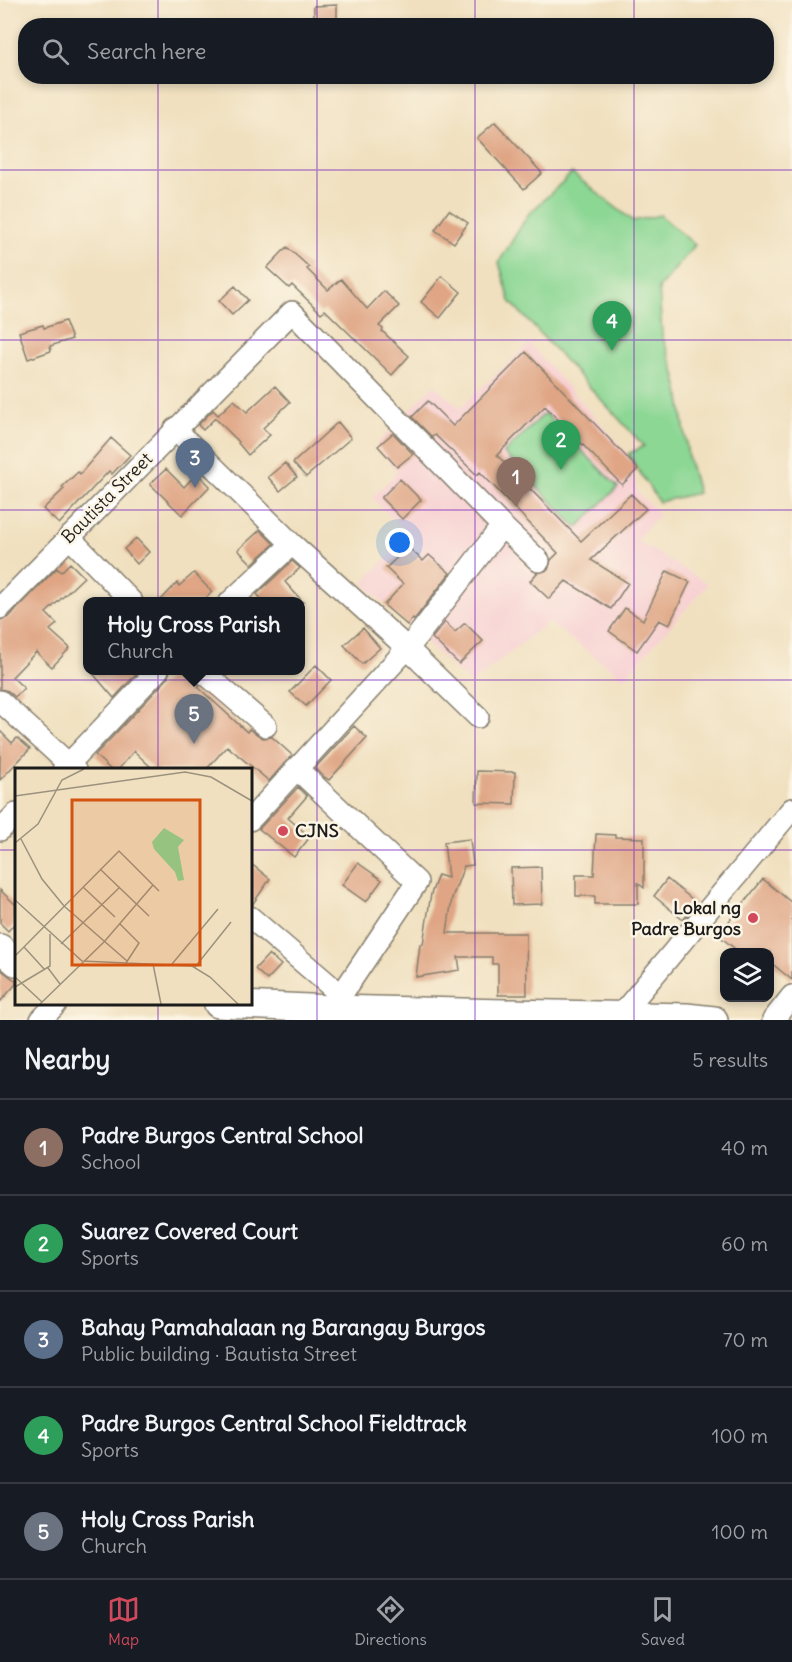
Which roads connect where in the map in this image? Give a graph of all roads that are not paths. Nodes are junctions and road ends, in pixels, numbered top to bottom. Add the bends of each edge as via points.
1 (176, 429) junction
2 (502, 526) junction
3 (69, 537) junction
4 (292, 544) junction
5 (539, 561) dead end
6 (127, 597) edge
7 (235, 597) edge
8 (0, 608) edge
9 (407, 648) junction
10 (153, 675) edge
11 (207, 675) edge
12 (0, 701) edge
13 (478, 717) dead end
14 (266, 726) dead end
15 (69, 768) edge
16 (296, 768) junction
17 (792, 809) edge
18 (15, 815) edge
19 (252, 818) edge
20 (0, 830) edge
21 (252, 919) edge
22 (0, 948) edge
23 (15, 961) edge
24 (792, 996) edge
25 (337, 1002) junction
26 (252, 1003) edge
27 (55, 1005) edge
28 (503, 1016) edge
29 (620, 1016) junction
30 (41, 1020) edge
31 (714, 1020) edge
32 (773, 1020) edge

1 - 2 street, Bautista Street via 292,312
1 - 3 street, Bautista Street
1 - 4 street
2 - 5 street
2 - 9 street
3 - 6 street
3 - 8 street, Bautista Street
4 - 7 street
4 - 9 street
9 - 13 street
9 - 16 street
10 - 15 street
11 - 14 street
12 - 15 street
16 - 19 street
16 - 25 street via 417,882
17 - 29 street
18 - 20 street
21 - 25 street
22 - 23 main road
24 - 32 street
25 - 26 main road
25 - 28 main road
27 - 30 street
28 - 29 main road
29 - 31 main road

